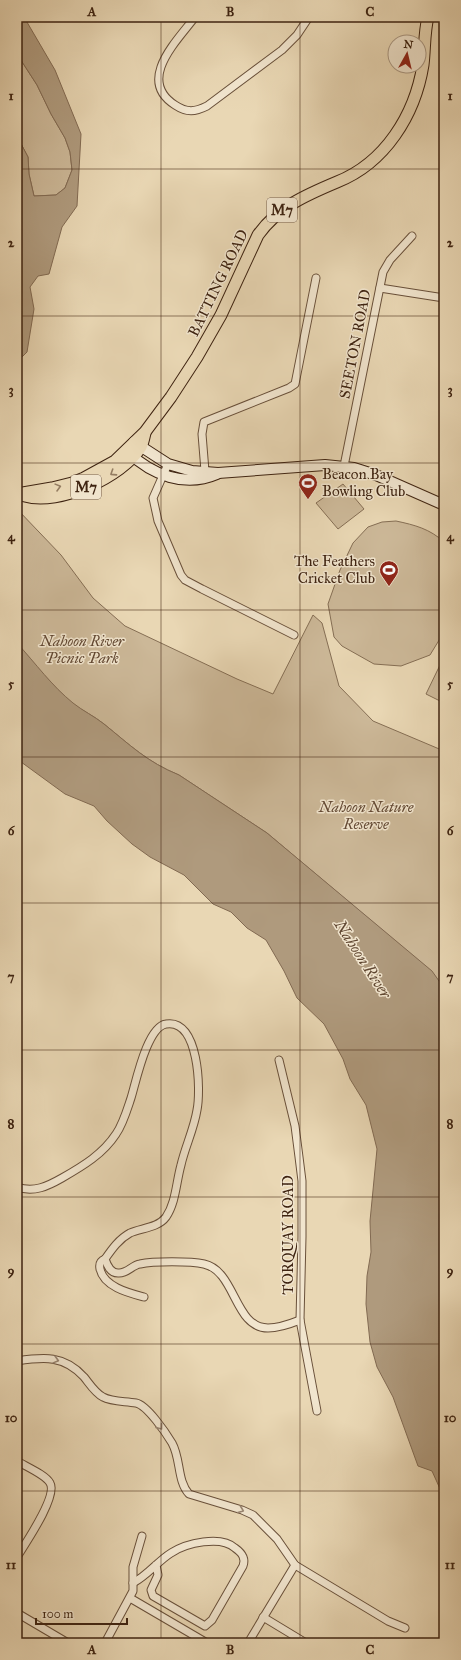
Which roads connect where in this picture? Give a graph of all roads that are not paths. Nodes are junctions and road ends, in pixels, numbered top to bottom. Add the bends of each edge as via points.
1 (195, 17) edge
2 (309, 17) edge
3 (428, 17) edge
4 (412, 236) dead end
5 (316, 278) dead end
6 (380, 288) junction
7 (444, 298) edge
8 (134, 449) junction
9 (168, 464) junction
10 (344, 466) junction
11 (205, 472) junction
12 (218, 473) junction
13 (162, 476) junction
14 (18, 494) edge
15 (444, 505) edge
16 (294, 634) dead end
17 (279, 1060) dead end
18 (17, 1187) edge
19 (105, 1258) junction
20 (144, 1297) dead end
21 (300, 1320) junction
22 (17, 1361) edge
23 (317, 1411) dead end
24 (17, 1461) edge
25 (142, 1536) dead end
26 (17, 1557) edge
27 (156, 1565) junction
28 (295, 1565) junction
29 (133, 1583) junction
30 (130, 1598) junction
31 (17, 1613) edge
32 (263, 1617) junction
33 (405, 1628) dead end
34 (68, 1643) edge
35 (105, 1643) edge
36 (207, 1643) edge
37 (248, 1643) edge
38 (306, 1643) edge

1 - 2 street via 161,64 158,81 171,102 191,112 207,106 282,50 297,35
3 - 8 main road, BATTING ROAD / M7 via 419,82 415,99 403,125 393,139 354,174 294,202 263,227 222,315 176,390
4 - 6 street, SEETON ROAD via 385,268
5 - 11 street via 296,382 289,388 204,422 202,434
6 - 7 street
6 - 10 street, SEETON ROAD
8 - 9 street
8 - 13 street via 147,467
8 - 14 main road, M7 via 72,483
9 - 11 street
9 - 13 street
10 - 12 street
10 - 15 street via 376,475
11 - 12 street
12 - 13 street via 196,480
13 - 16 street via 153,498 158,521 181,575 202,589
17 - 21 street, TORQUAY ROAD via 295,1126 302,1181
18 - 19 street via 31,1190 41,1188 78,1169 103,1150 122,1122 150,1039 166,1024 183,1029 189,1036 193,1048 198,1077 198,1103 172,1205 160,1222 127,1235
19 - 20 street via 100,1266 105,1279 122,1290
19 - 21 street via 109,1269 118,1273 135,1265 147,1263 205,1265 219,1274 252,1324 260,1328 272,1328
21 - 23 street, TORQUAY ROAD
22 -> 28 street via 39,1358 58,1360 77,1370 103,1397 142,1405 160,1425 174,1448 183,1484 189,1494 253,1515 277,1539
24 - 26 street via 47,1479 52,1490 48,1502
25 - 29 street via 132,1574
27 - 27 street via 177,1550 217,1541 234,1546 244,1559 212,1620 206,1626 153,1596 151,1590 158,1575
27 - 29 street
28 - 32 street
28 - 33 street via 388,1621
29 - 30 street
30 - 35 street
30 - 36 street
31 - 34 street
32 - 37 street
32 - 38 street

